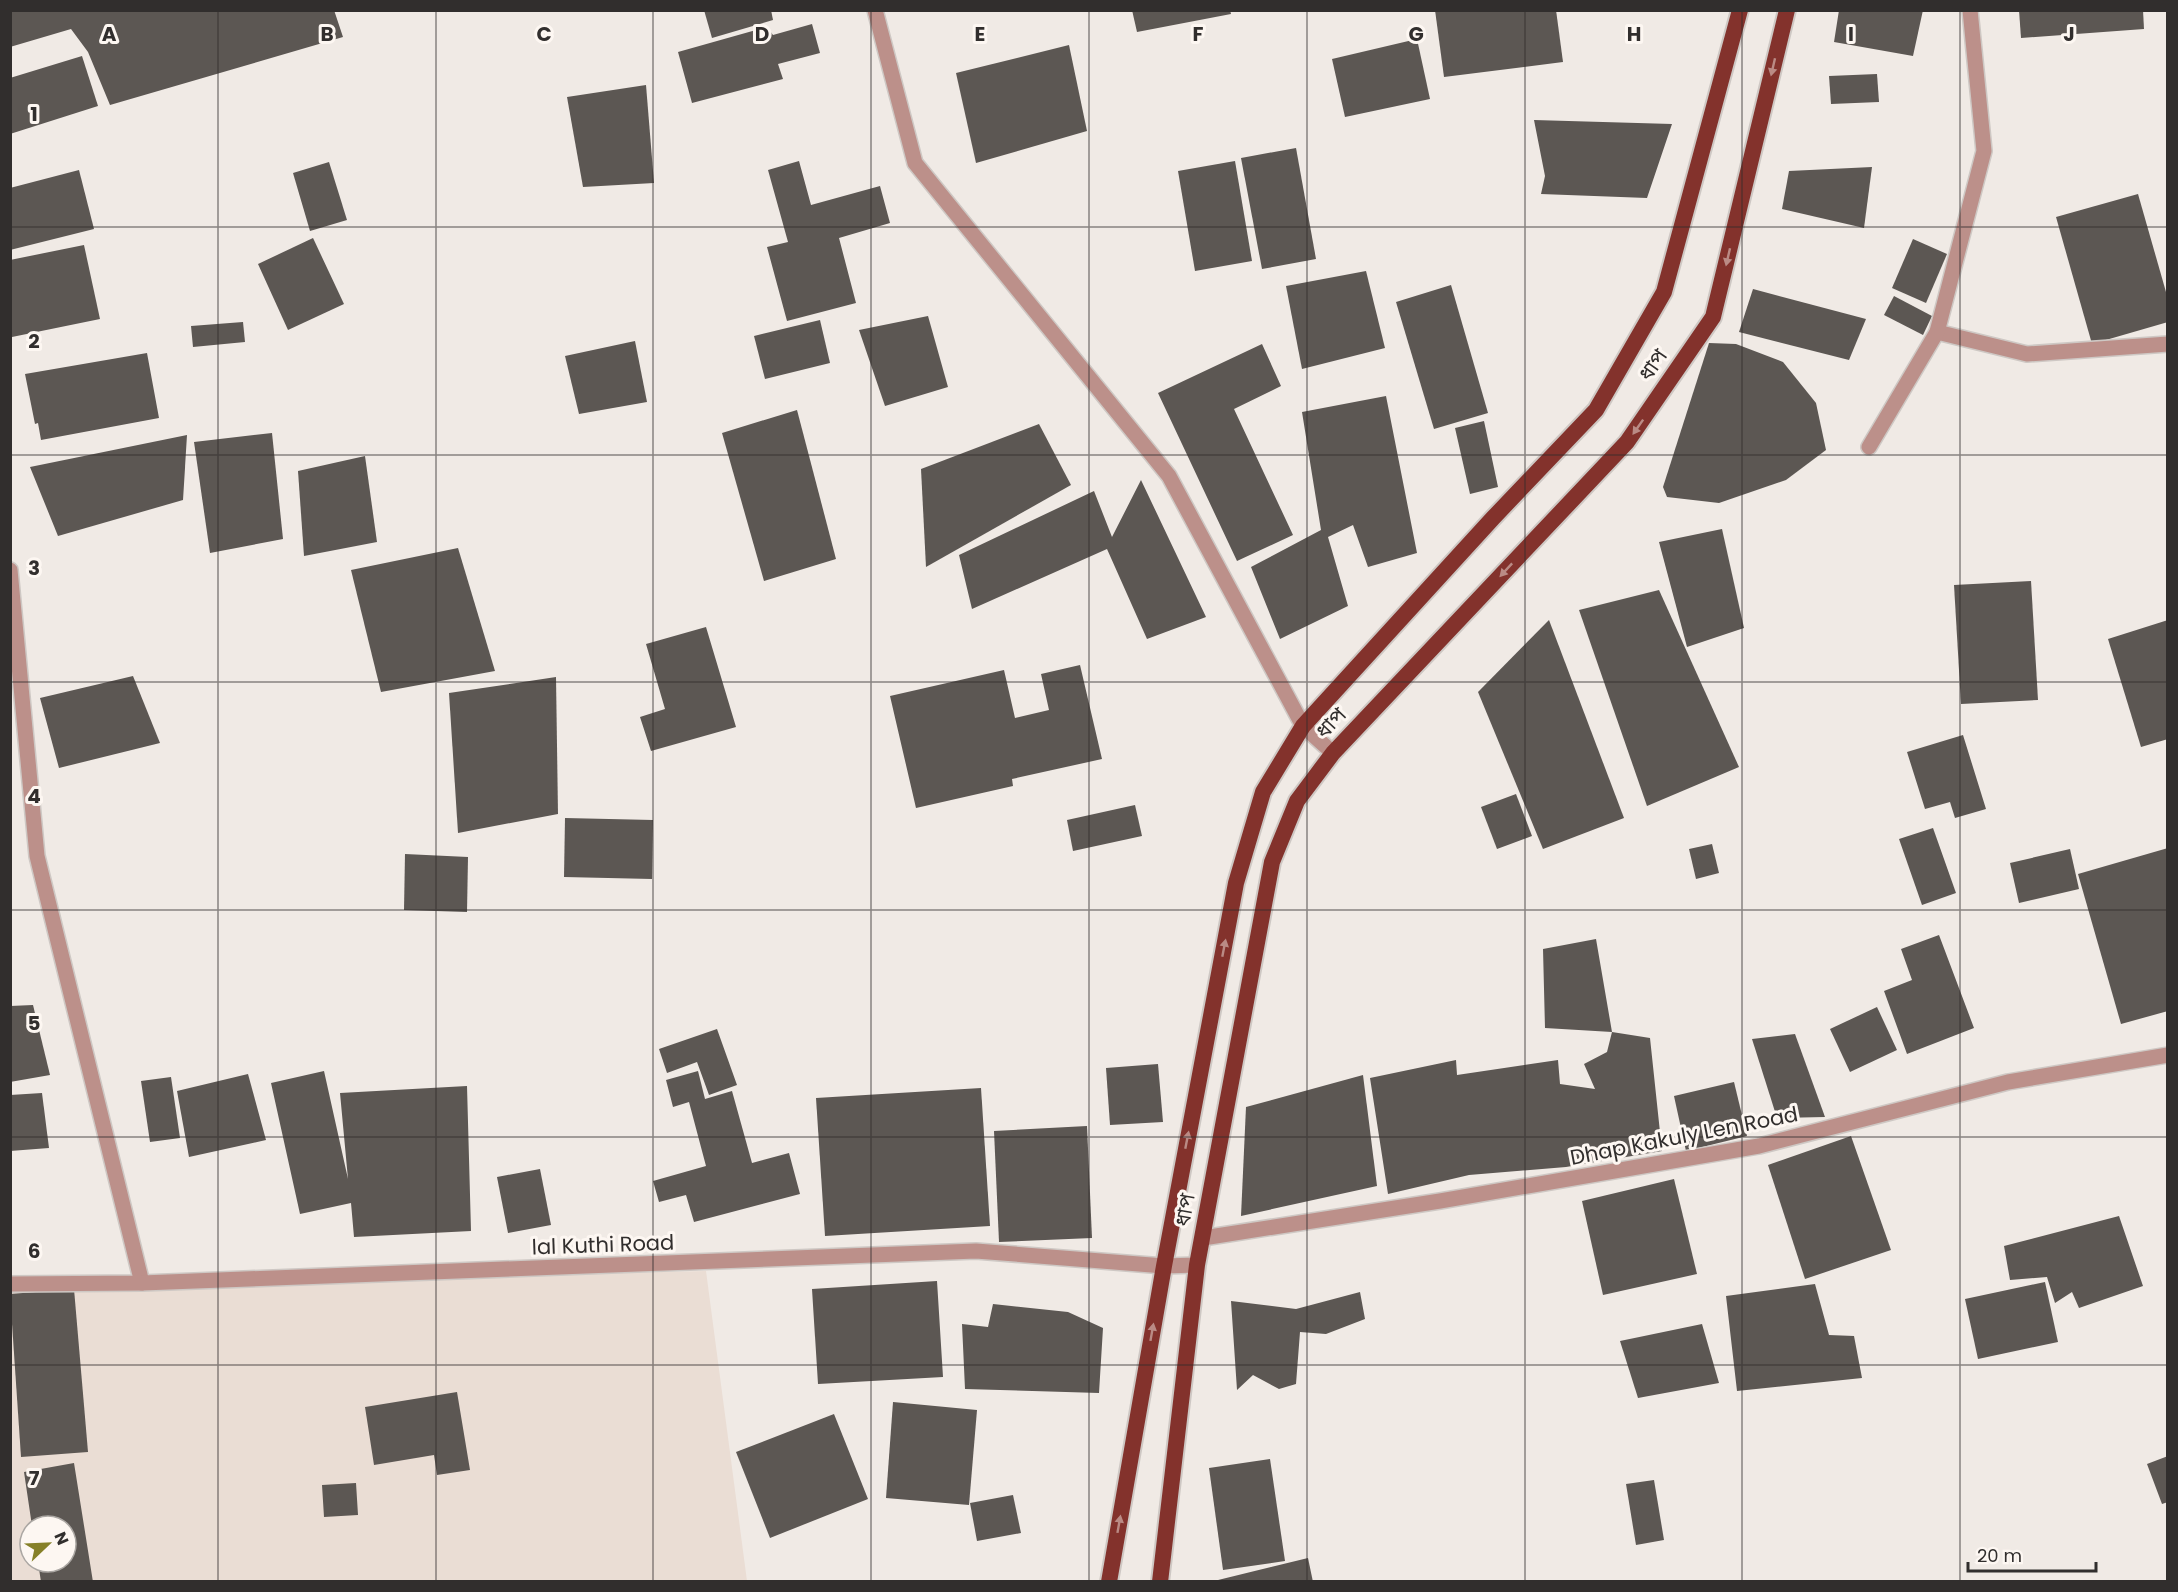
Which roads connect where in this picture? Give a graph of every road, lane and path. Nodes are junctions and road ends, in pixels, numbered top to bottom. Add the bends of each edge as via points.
1 (875, 10) edge
2 (1740, 10) edge
3 (1787, 10) edge
4 (1970, 10) edge
5 (1937, 332) junction
6 (2168, 344) edge
7 (1869, 447) dead end
8 (10, 570) edge
9 (1303, 726) junction
10 (1333, 753) junction
11 (2168, 1055) edge
12 (1203, 1238) junction
13 (1197, 1265) junction
14 (1164, 1266) junction
15 (142, 1283) junction
16 (10, 1284) edge
17 (1109, 1581) edge
18 (1160, 1581) edge

1 - 9 street via 915,163 1169,476
2 - 9 highway, ধাপ via 1664,292 1596,410
3 -> 10 highway, ধাপ via 1713,317 1627,442
4 - 5 street via 1984,151
5 - 6 street via 2027,354
5 - 7 street
8 - 15 street via 37,856
9 - 10 street
14 -> 9 highway, ধাপ via 1236,883 1263,792
10 - 12 highway, ধাপ via 1297,801 1272,862
11 - 12 street, Dhap Kakuly Len Road via 2008,1082 1759,1146
12 - 13 highway, ধাপ
13 - 14 street, lal Kuthi Road
13 - 18 highway, ধাপ
14 - 15 street, lal Kuthi Road via 976,1251
17 -> 14 highway, ধাপ
15 - 16 street, lal Kuthi Road

